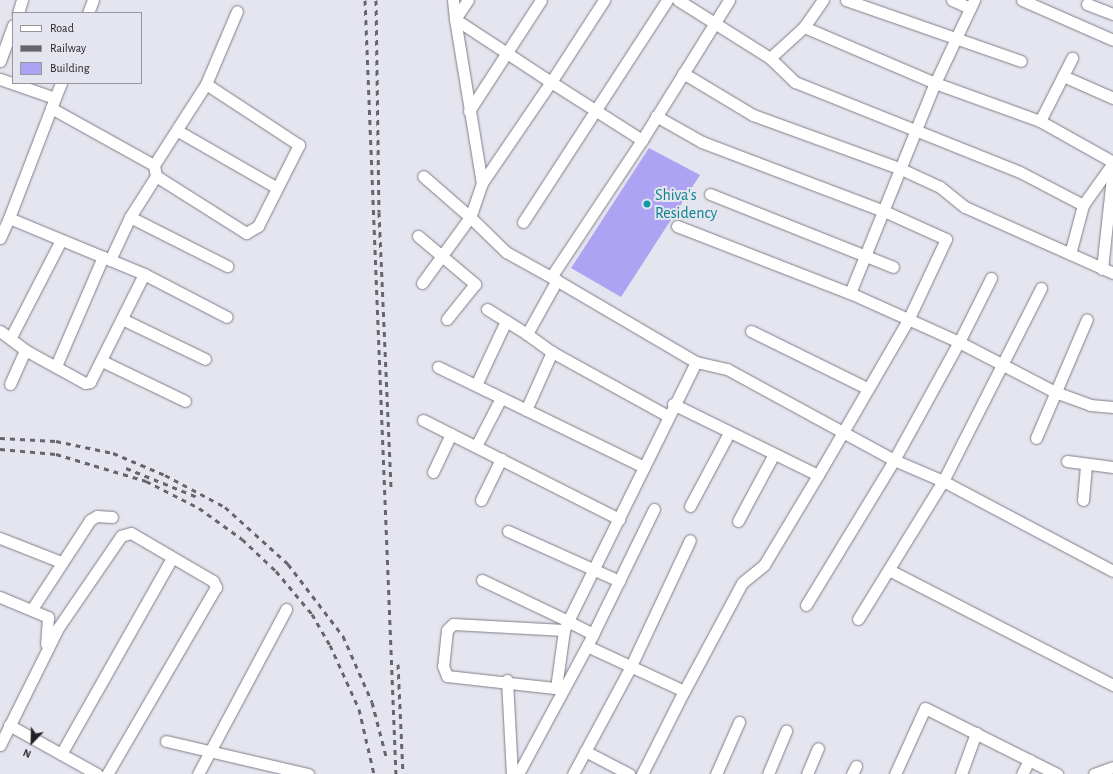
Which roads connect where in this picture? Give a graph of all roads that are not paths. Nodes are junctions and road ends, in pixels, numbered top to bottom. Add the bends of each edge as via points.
1 (22, 0) edge
2 (93, 0) edge
3 (453, 0) edge
4 (468, 0) edge
5 (541, 0) edge
6 (604, 0) edge
7 (666, 0) edge
8 (678, 0) edge
9 (729, 0) edge
10 (823, 0) edge
11 (846, 0) edge
12 (952, 0) edge
13 (1022, 0) edge
14 (972, 4) edge
15 (1088, 4) dead end
16 (237, 11) dead end
17 (18, 12) edge
18 (88, 12) edge
19 (1113, 14) edge
20 (455, 19) junction
21 (713, 22) junction
22 (804, 27) junction
23 (12, 28) edge
24 (955, 40) junction
25 (1113, 40) edge
26 (508, 55) junction
27 (770, 58) junction
28 (1072, 58) dead end
29 (0, 61) edge
30 (1021, 61) dead end
31 (682, 73) junction
32 (1063, 76) junction
33 (0, 79) edge
34 (551, 82) junction
35 (935, 83) junction
36 (61, 84) edge
37 (206, 84) junction
38 (1113, 98) edge
39 (53, 103) junction
40 (598, 109) junction
41 (469, 111) junction
42 (656, 116) junction
43 (1040, 121) junction
44 (178, 131) junction
45 (915, 133) junction
46 (642, 140) junction
47 (1113, 162) edge
48 (1113, 167) edge
49 (901, 169) junction
50 (155, 170) junction
51 (423, 176) dead end
52 (482, 183) junction
53 (277, 188) junction
54 (710, 194) dead end
55 (1083, 205) junction
56 (884, 211) junction
57 (130, 217) junction
58 (470, 217) junction
59 (9, 218) junction
60 (523, 222) dead end
61 (678, 226) dead end
62 (418, 236) dead end
63 (0, 238) edge
64 (61, 240) junction
65 (1070, 254) junction
66 (441, 256) junction
67 (866, 256) junction
68 (107, 259) junction
69 (227, 266) dead end
70 (893, 267) dead end
71 (1102, 269) junction
72 (1113, 273) edge
73 (144, 274) junction
74 (991, 278) dead end
75 (554, 279) junction
76 (422, 283) dead end
77 (1041, 288) dead end
78 (850, 293) junction
79 (487, 309) dead end
80 (227, 317) dead end
81 (122, 319) junction
82 (1087, 319) dead end
83 (447, 320) dead end
84 (908, 320) junction
85 (506, 321) junction
86 (0, 330) edge
87 (751, 331) dead end
88 (527, 334) junction
89 (11, 338) junction
90 (959, 342) junction
91 (25, 350) junction
92 (552, 352) junction
93 (205, 359) dead end
94 (102, 361) junction
95 (696, 362) junction
96 (1003, 365) junction
97 (56, 366) junction
98 (438, 367) dead end
99 (10, 384) dead end
100 (476, 385) junction
101 (867, 388) junction
102 (1055, 392) junction
103 (501, 398) junction
104 (185, 401) dead end
105 (673, 404) junction
106 (1113, 407) edge
107 (526, 410) junction
108 (668, 416) junction
109 (423, 420) dead end
110 (844, 431) junction
111 (729, 433) junction
112 (451, 434) junction
113 (1036, 438) dead end
114 (476, 446) junction
115 (774, 454) junction
116 (501, 459) junction
117 (894, 460) junction
118 (1067, 461) dead end
119 (1086, 465) junction
120 (644, 466) junction
121 (1113, 467) edge
122 (433, 472) dead end
123 (818, 475) junction
124 (943, 481) junction
125 (481, 500) dead end
126 (1083, 500) dead end
127 (690, 506) dead end
128 (654, 509) dead end
129 (112, 517) dead end
130 (619, 519) junction
131 (738, 521) dead end
132 (508, 531) dead end
133 (0, 538) edge
134 (690, 540) dead end
135 (172, 558) junction
136 (61, 562) junction
137 (889, 570) junction
138 (594, 571) junction
139 (1113, 571) edge
140 (482, 580) dead end
141 (619, 581) junction
142 (0, 597) edge
143 (806, 605) dead end
144 (32, 609) junction
145 (286, 609) dead end
146 (858, 619) dead end
147 (566, 625) junction
148 (593, 634) junction
149 (587, 646) junction
150 (45, 653) junction
151 (630, 668) junction
152 (507, 680) junction
153 (1113, 685) edge
154 (560, 689) junction
155 (684, 691) junction
156 (739, 722) dead end
157 (10, 725) junction
158 (786, 731) dead end
159 (976, 733) junction
160 (166, 741) dead end
161 (0, 745) edge
162 (818, 748) dead end
163 (210, 751) junction
164 (585, 751) junction
165 (61, 754) junction
166 (1029, 760) junction
167 (1107, 770) edge
168 (98, 774) edge
169 (107, 774) edge
170 (198, 774) edge
171 (308, 774) edge
172 (512, 774) edge
173 (518, 774) edge
174 (573, 774) edge
175 (629, 774) edge
176 (642, 774) edge
177 (716, 774) edge
178 (768, 774) edge
179 (807, 774) edge
180 (895, 774) edge
181 (961, 774) edge
182 (1022, 774) edge
183 (1057, 774) edge
184 (1094, 774) edge

1 - 17 street
2 - 18 street
3 - 20 street
4 - 20 street
5 - 26 street
6 - 34 street
7 - 40 street
8 - 21 street
9 - 21 street
10 - 22 street
11 - 24 street
12 - 14 street
13 - 25 street
14 - 24 street
15 - 19 street
16 - 37 street
20 - 26 street
20 - 41 street
21 - 27 street
21 - 31 street
22 - 27 street
22 - 35 street
23 - 29 street
24 - 30 street
24 - 35 street
26 - 34 street
26 - 41 street
27 - 45 street via 795,82
28 - 32 street
31 - 42 street
31 - 49 street via 753,115
32 - 38 street
32 - 43 street
33 - 39 street
34 - 40 street
34 - 52 street
35 - 43 street
35 - 45 street
36 - 39 street
37 - 44 street
37 - 53 street via 299,145
39 - 50 street
39 - 59 street
40 - 46 street
40 - 60 street
41 - 52 street
42 - 46 street
42 - 56 street via 702,142
43 - 47 street
44 - 50 street
44 - 53 street
45 - 49 street
45 - 55 street via 1020,172
46 - 75 street
47 - 55 street
48 - 71 street
49 - 56 street
49 - 65 street via 940,187 965,207
50 - 53 street via 246,233 258,226
50 - 57 street
51 - 58 street
52 - 58 street
54 - 67 street
55 - 65 street
56 - 67 street
56 - 84 street via 946,239
57 - 68 street
57 - 69 street
58 - 66 street
58 - 75 street via 506,252
59 - 63 street
59 - 64 street
61 - 78 street
62 - 66 street
64 - 68 street
64 - 89 street
65 - 71 street
66 - 76 street
66 - 83 street via 475,284
67 - 70 street
67 - 78 street
68 - 73 street
68 - 97 street
71 - 72 street
73 - 80 street
73 - 81 street
74 - 90 street
75 - 88 street
75 - 95 street
77 - 96 street
78 - 84 street
79 - 85 street
81 - 93 street
81 - 94 street
82 - 102 street
84 - 90 street
84 - 101 street
85 - 88 street
85 - 100 street
86 - 89 street
87 - 101 street
88 - 92 street
89 - 91 street
90 - 96 street
90 - 117 street
91 - 97 street
91 - 99 street
92 - 107 street
92 - 108 street
94 - 97 street via 90,382 86,383
94 - 104 street
95 - 105 street
95 - 110 street via 727,370
96 - 102 street
96 - 124 street
98 - 100 street
100 - 103 street
101 - 110 street
102 - 106 street via 1090,405
102 - 113 street
103 - 107 street
103 - 114 street
105 - 108 street
105 - 111 street
107 - 120 street
108 - 120 street
109 - 112 street
110 - 117 street
110 - 123 street
111 - 115 street
111 - 127 street
112 - 114 street
112 - 122 street
114 - 116 street
115 - 123 street
115 - 131 street
116 - 125 street
116 - 130 street
117 - 124 street
117 - 143 street
118 - 119 street
119 - 121 street
119 - 126 street
120 - 130 street
123 - 155 street via 764,565 742,583
124 - 137 street
124 - 139 street
128 - 141 street
129 - 136 street via 97,516 90,520
130 - 138 street
132 - 138 street
133 - 136 street
134 - 151 street
135 - 150 street via 126,533
135 - 165 street
135 - 169 street via 213,582 215,593
136 - 144 street
137 - 146 street
137 - 153 street
138 - 141 street
138 - 147 street
140 - 147 street
141 - 148 street
142 - 144 street
144 - 150 street via 49,619
145 - 163 street
147 - 148 street
147 - 152 street via 449,626 443,666 447,676
147 - 154 street
148 - 149 street
149 - 151 street
149 - 154 street
150 - 157 street
151 - 155 street
151 - 164 street
152 - 154 street
152 - 172 street
154 - 173 street
155 - 176 street
156 - 177 street
157 - 161 street
157 - 165 street
158 - 178 street
159 - 166 street
159 - 180 street via 925,708
159 - 181 street
160 - 163 street
162 - 179 street
163 - 170 street
163 - 171 street
164 - 174 street
164 - 175 street
165 - 168 street
166 - 182 street
166 - 183 street
167 - 184 street

